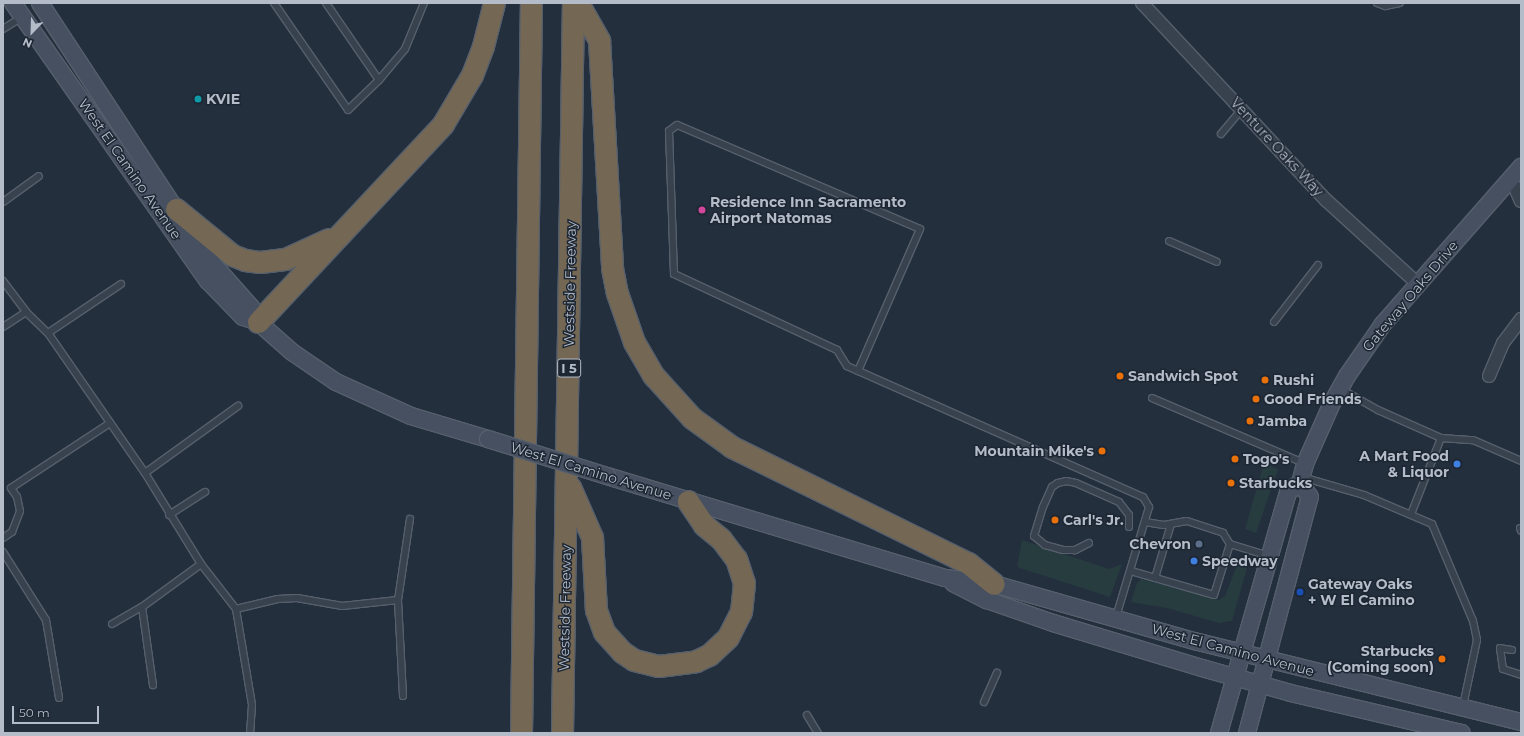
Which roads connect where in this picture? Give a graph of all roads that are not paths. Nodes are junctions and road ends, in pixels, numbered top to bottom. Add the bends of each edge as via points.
1 (13, 3) edge
2 (40, 3) edge
3 (274, 3) edge
4 (326, 3) edge
5 (424, 3) edge
6 (494, 3) edge
7 (531, 3) edge
8 (573, 3) edge
9 (578, 3) edge
10 (1142, 3) edge
11 (1377, 3) edge
12 (1400, 3) edge
13 (22, 16) junction
14 (3, 29) edge
15 (379, 80) junction
16 (1242, 109) junction
17 (1221, 134) dead end
18 (39, 176) dead end
19 (1518, 176) edge
20 (1521, 201) edge
21 (3, 202) edge
22 (176, 209) junction
23 (337, 235) junction
24 (1169, 240) dead end
25 (1217, 262) dead end
26 (1318, 265) dead end
27 (3, 281) edge
28 (121, 284) dead end
29 (1418, 284) junction
30 (26, 312) junction
31 (1521, 319) edge
32 (258, 322) junction
33 (1274, 322) dead end
34 (3, 328) edge
35 (48, 333) junction
36 (858, 371) junction
37 (1489, 376) dead end
38 (1340, 388) junction
39 (1152, 398) dead end
40 (238, 406) dead end
41 (110, 423) junction
42 (1441, 438) junction
43 (1521, 461) edge
44 (145, 473) junction
45 (1302, 475) junction
46 (568, 481) junction
47 (205, 492) dead end
48 (688, 501) junction
49 (1411, 514) junction
50 (169, 515) junction
51 (410, 519) dead end
52 (1145, 522) junction
53 (1171, 524) junction
54 (1129, 527) dead end
55 (3, 538) edge
56 (1089, 544) dead end
57 (1230, 544) junction
58 (3, 552) edge
59 (1268, 556) junction
60 (201, 564) junction
61 (1131, 571) junction
62 (945, 578) junction
63 (1155, 578) junction
64 (994, 584) junction
65 (398, 600) junction
66 (142, 607) junction
67 (236, 609) junction
68 (1116, 617) junction
69 (112, 624) dead end
70 (1512, 650) dead end
71 (1240, 653) junction
72 (1266, 660) junction
73 (997, 673) dead end
74 (1521, 675) edge
75 (1233, 677) junction
76 (153, 685) dead end
77 (1260, 685) junction
78 (403, 696) dead end
79 (59, 698) dead end
80 (984, 702) dead end
81 (1462, 708) junction
82 (807, 715) dead end
83 (1521, 722) edge
84 (250, 733) edge
85 (521, 733) edge
86 (562, 733) edge
87 (818, 733) edge
88 (1218, 733) edge
89 (1247, 733) edge
90 (1461, 733) edge

1 - 13 main road, West El Camino Avenue
2 - 22 main road, West El Camino Avenue
3 - 15 lane via 348,110
4 - 15 lane
5 - 15 lane via 405,49
6 - 23 highway via 483,46 472,75 442,124
7 - 85 highway
8 - 46 highway, Westside Freeway / I 5
9 - 64 highway via 599,40 612,268 617,293 634,342 654,376 692,418 732,447 968,563
10 - 16 street, Venture Oaks Way
11 - 12 lane via 1385,6
13 - 14 lane
13 - 32 main road, West El Camino Avenue via 208,281 243,317
16 - 17 lane
16 - 29 street, Venture Oaks Way via 1326,200
18 - 21 lane
19 - 20 street
19 - 29 main road, Gateway Oaks Drive
22 - 23 highway via 232,255 245,260 260,262 285,259
22 - 32 main road, West El Camino Avenue via 213,264 251,307
23 - 32 highway
24 - 25 lane
26 - 33 lane
27 - 30 lane
28 - 35 lane
29 - 38 main road, Gateway Oaks Drive via 1383,324
30 - 34 lane
30 - 35 lane
31 - 37 street via 1504,343
32 - 48 main road, West El Camino Avenue, bridge via 292,352 336,382 411,416
35 - 41 lane
36 - 36 lane via 847,366 837,350 674,274 669,131 677,125 920,229
36 - 52 lane via 1143,497 1149,507
38 - 42 lane via 1378,410
38 - 45 main road, Gateway Oaks Drive
39 - 45 lane
40 - 44 lane
41 - 44 lane
41 - 55 lane via 11,488 17,497 20,511 12,532
42 - 43 lane via 1473,440
42 - 49 lane
44 - 50 lane
45 - 49 lane via 1364,495
45 - 59 main road, Gateway Oaks Drive via 1288,492
45 - 72 main road via 1310,497
46 - 48 highway via 592,537 596,610 600,622 611,642 622,652 634,660 658,666 696,661 714,650 736,625 744,598 742,577 736,558 721,539 704,525
46 - 86 highway, Westside Freeway / I 5
47 - 50 lane
48 - 62 main road, West El Camino Avenue
49 - 81 lane via 1432,524 1473,621 1477,640 1475,656
50 - 60 lane
51 - 65 lane
52 - 53 lane
52 - 61 lane
53 - 57 lane via 1187,521 1213,529 1223,533
53 - 63 lane
54 - 56 lane via 1129,515 1119,502 1076,483 1066,481 1052,486 1034,536 1045,545 1064,550 1075,550
57 - 59 lane
57 - 63 lane via 1214,595
58 - 79 lane via 46,620
59 - 71 main road, Gateway Oaks Drive
60 - 66 lane
60 - 67 lane
61 - 63 lane
61 - 68 lane
62 - 64 main road, West El Camino Avenue
62 - 75 main road, West El Camino Avenue via 987,600 1053,623
64 - 68 main road, West El Camino Avenue
65 - 67 lane via 342,606 297,598 278,599
65 - 78 lane
66 - 69 lane
66 - 76 lane
67 - 84 lane via 252,705
68 - 71 main road, West El Camino Avenue
70 - 74 lane via 1500,648 1503,669
71 - 72 main road, West El Camino Avenue
71 - 75 main road, Gateway Oaks Drive
72 - 77 main road
72 - 81 main road, West El Camino Avenue
73 - 80 lane
75 - 77 main road, West El Camino Avenue
75 - 88 main road, Gateway Oaks Drive
77 - 89 main road
77 - 90 main road, West El Camino Avenue
81 - 83 main road, West El Camino Avenue
82 - 87 lane

